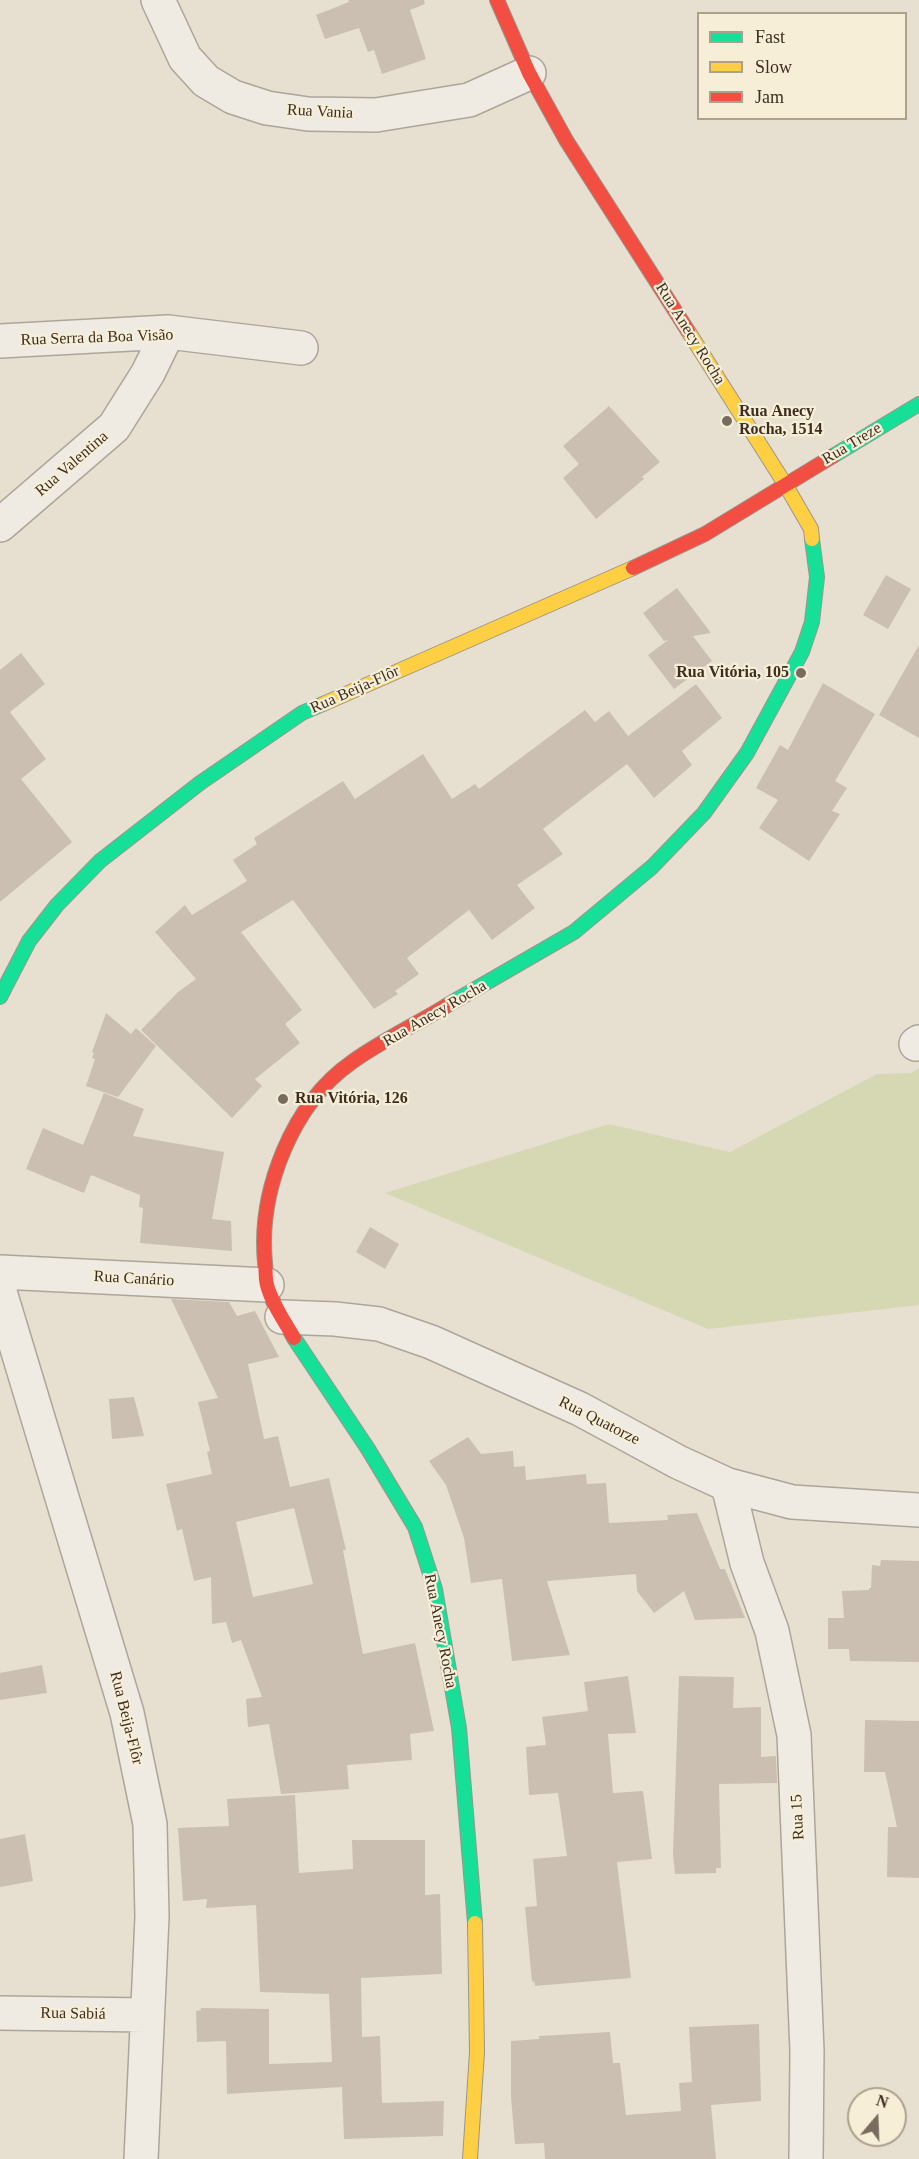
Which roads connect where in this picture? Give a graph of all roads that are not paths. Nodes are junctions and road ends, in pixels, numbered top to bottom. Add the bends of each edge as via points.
1 (158, 0) edge
2 (497, 0) edge
3 (529, 73) junction
4 (168, 332) junction
5 (0, 341) edge
6 (301, 348) dead end
7 (919, 404) edge
8 (785, 484) junction
9 (0, 525) edge
10 (0, 997) edge
11 (0, 1272) edge
12 (267, 1285) junction
13 (0, 1292) edge
14 (282, 1317) junction
15 (728, 1485) junction
16 (919, 1510) edge
17 (0, 2013) edge
18 (147, 2015) junction
19 (141, 2159) edge
20 (470, 2159) edge
21 (806, 2159) edge

1 - 3 street, Rua Vania via 185,58 206,81 233,97 267,108 308,114 376,115 469,100
2 - 3 street, Rua Anecy Rocha
3 - 8 street, Rua Anecy Rocha via 566,140
4 - 5 street, Rua Serra da Boa Visão
4 - 6 street, Rua Serra da Boa Visão
4 - 9 street, Rua Valentina via 114,428
7 - 8 street, Rua Treze
8 - 10 street, Rua Beija-Flôr via 705,534 302,713 200,783 100,861 29,941
8 - 12 street, Rua Anecy Rocha via 811,529 817,577 812,622 802,652 747,753 704,813 652,867 574,932 351,1062 320,1091 279,1159 263,1243
11 - 12 street, Rua Canário
12 - 14 street, Rua Anecy Rocha
13 - 18 street, Rua Beija-Flôr via 127,1713 148,1813 152,1917
14 - 15 street, Rua Quatorze via 379,1324 431,1342 580,1409
14 - 20 street, Rua Anecy Rocha via 415,1527 435,1589 459,1728 475,1924 477,2052
15 - 16 street, Rua Quatorze via 792,1502
15 - 21 street, Rua 15 via 747,1563 772,1631 794,1735 807,2051
17 - 18 street, Rua Sabiá
18 - 19 street, Rua Beija-Flôr

